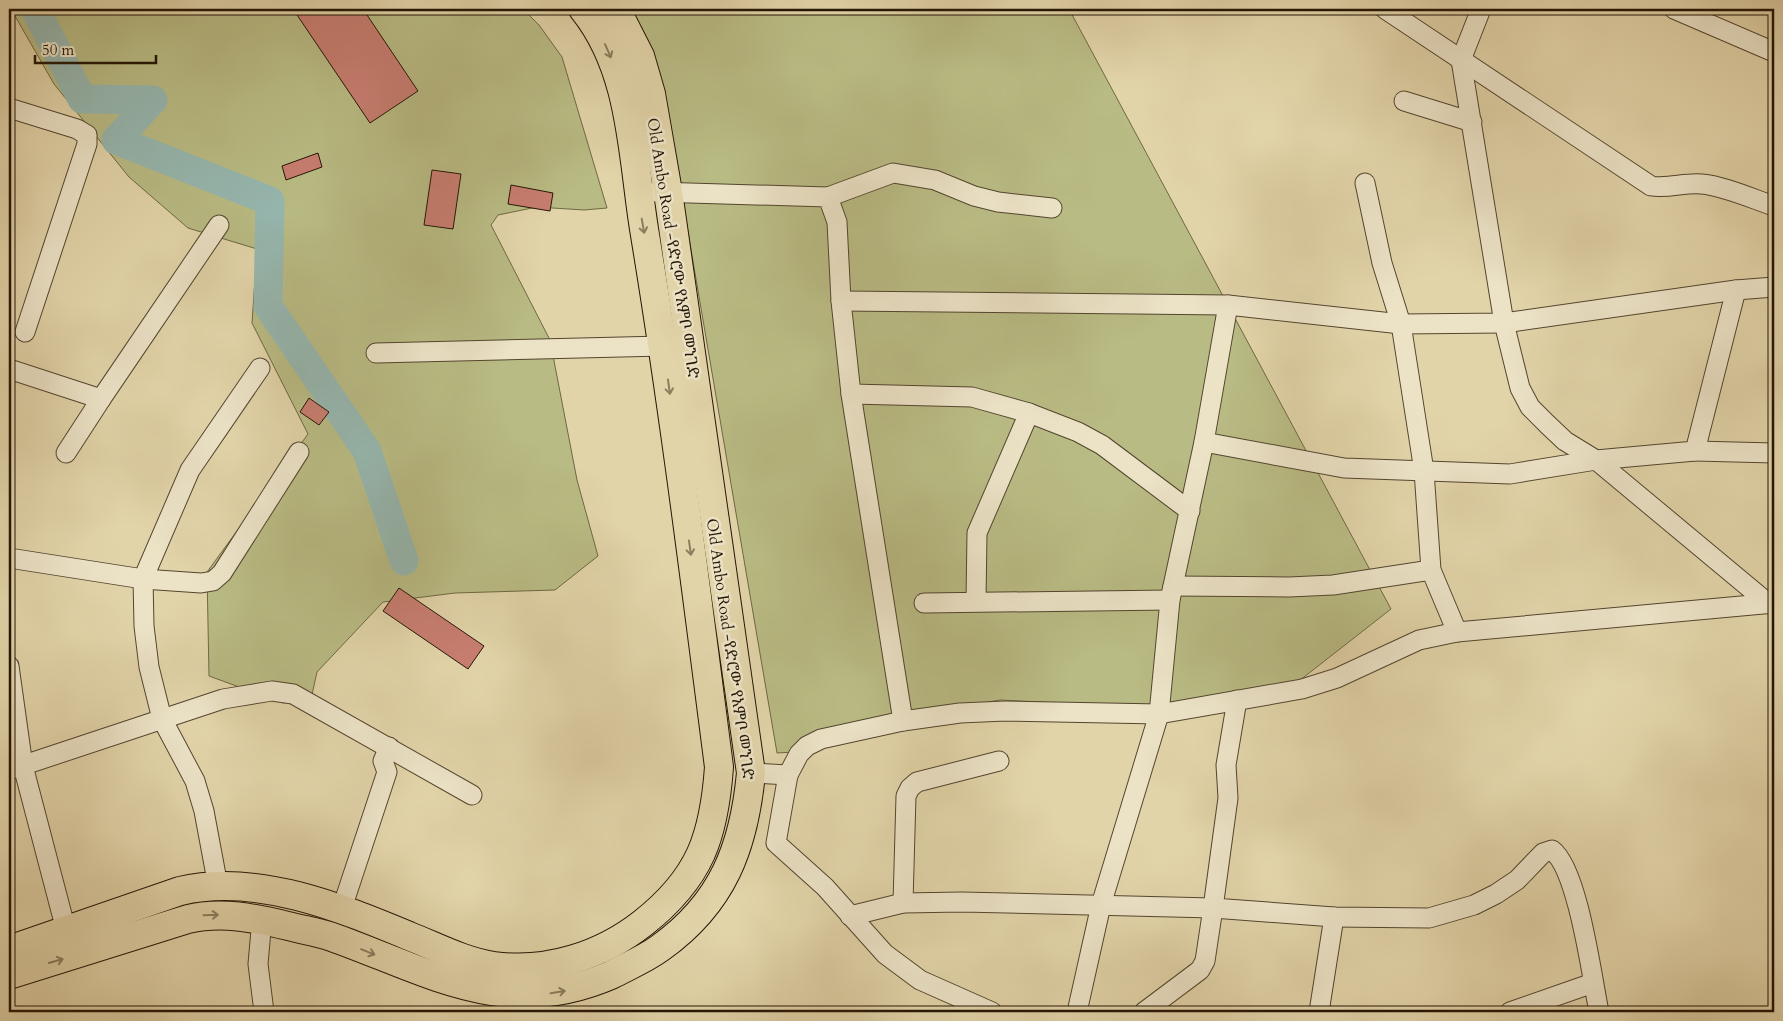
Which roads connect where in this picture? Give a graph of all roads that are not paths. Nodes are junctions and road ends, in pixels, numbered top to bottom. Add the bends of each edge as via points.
1 (583, 9) edge
2 (616, 9) edge
3 (1385, 9) edge
4 (1481, 9) edge
5 (1674, 9) edge
6 (1774, 52) edge
7 (1461, 60) junction
8 (1404, 101) dead end
9 (9, 108) edge
10 (1472, 122) junction
11 (1365, 183) dead end
12 (668, 192) junction
13 (638, 193) junction
14 (828, 197) junction
15 (1774, 206) edge
16 (1052, 208) dead end
17 (220, 225) dead end
18 (1774, 288) edge
19 (1736, 290) junction
20 (842, 301) junction
21 (1228, 305) junction
22 (1504, 323) junction
23 (1401, 324) junction
24 (26, 332) dead end
25 (663, 346) junction
26 (376, 354) dead end
27 (260, 368) dead end
28 (9, 369) edge
29 (851, 394) junction
30 (101, 399) junction
31 (1029, 413) junction
32 (1204, 442) junction
33 (1695, 451) junction
34 (299, 452) dead end
35 (66, 453) dead end
36 (1774, 453) edge
37 (1596, 460) junction
38 (1424, 471) junction
39 (1190, 511) junction
40 (9, 558) edge
41 (1431, 570) junction
42 (143, 580) junction
43 (1172, 593) junction
44 (976, 601) junction
45 (924, 603) dead end
46 (1772, 604) edge
47 (1457, 632) junction
48 (9, 666) edge
49 (1237, 700) junction
50 (1159, 714) junction
51 (162, 718) junction
52 (903, 721) junction
53 (389, 748) junction
54 (999, 761) dead end
55 (16, 768) edge
56 (751, 773) junction
57 (788, 775) junction
58 (472, 795) dead end
59 (218, 886) junction
60 (903, 903) junction
61 (1101, 905) junction
62 (342, 908) junction
63 (1213, 908) junction
64 (850, 916) junction
65 (1334, 917) junction
66 (262, 919) junction
67 (66, 930) junction
68 (606, 945) junction
69 (9, 950) edge
70 (621, 970) junction
71 (9, 975) edge
72 (1593, 983) junction
73 (519, 1004) edge
74 (264, 1012) edge
75 (992, 1012) edge
76 (1077, 1012) edge
77 (1144, 1012) edge
78 (1319, 1012) edge
79 (1510, 1012) edge
80 (1599, 1012) edge

1 -> 13 main road, Old Ambo Road -የድሮው የአምቦ መንገድ via 604,41 618,72 627,109
2 - 12 main road, Old Ambo Road -የድሮው የአምቦ መንገድ via 628,29 645,75
3 - 7 street
4 - 7 street
5 - 6 street
7 - 10 street
7 - 15 street via 1651,186 1704,184
8 - 10 street
9 - 24 street via 77,128 87,135 87,144
10 - 22 street
11 - 23 street via 1382,263
12 - 13 street
12 - 14 street
12 - 56 main road, Old Ambo Road -የድሮው የአምቦ መንገድ
13 -> 25 main road, Old Ambo Road -የድሮው የአምቦ መንገድ
14 - 16 street via 893,173 936,180 998,202
14 - 20 street via 837,222
17 - 30 street
18 - 19 street
19 - 22 street
19 - 33 street
20 - 21 street
20 - 29 street
21 - 23 street
21 - 32 street
22 - 23 street
22 - 37 street via 1520,388 1530,406 1565,441
23 - 38 street
25 - 26 street
25 -> 68 main road, Old Ambo Road -የድሮው የአምቦ መንገድ via 719,767 716,808 706,843 678,891 630,933
27 - 42 street via 190,470
28 - 30 street
29 - 31 street via 972,397
29 - 52 street
30 - 35 street
31 - 39 street via 1102,445
31 - 44 street via 977,533
32 - 38 street via 1344,468
32 - 39 street
33 - 36 street
33 - 37 street
34 - 42 street via 222,573 213,581
37 - 38 street via 1510,474
37 - 46 street
38 - 41 street
39 - 43 street
40 - 42 street
41 - 43 street via 1332,585
41 - 47 street
42 - 51 street via 144,626
43 - 44 street
43 - 50 street
44 - 45 street
46 - 47 street
47 - 49 street via 1419,640 1337,678 1302,689
48 - 55 street
49 - 50 street
49 - 63 street via 1226,765 1228,798
50 - 52 street via 1005,711
50 - 61 street
51 - 53 street via 223,699 272,691 293,694
51 - 55 street
51 - 59 street via 195,782 204,811
52 - 57 street via 807,746
53 - 58 street
53 - 62 street via 383,761 387,772
54 - 60 street via 917,782 910,788 906,796
55 - 67 street
56 - 57 street
56 - 70 main road, Old Ambo Road -የድሮው የአምቦ መንገድ via 748,813 740,842 713,896 675,937 645,959
57 - 64 street via 776,843 825,887
59 - 62 main road, Old Ambo Road -የድሮው የአምቦ መንገድ via 258,889
59 - 67 main road, Old Ambo Road -የድሮው የአምቦ መንገድ via 180,891
60 - 61 street
60 - 64 street
61 - 63 street
61 - 76 street
62 - 68 main road, Old Ambo Road -የድሮው የአምቦ መንገድ via 465,959 493,966 552,965 579,958
63 - 65 street
63 - 77 street via 1205,961 1200,970
64 - 75 street via 885,954 920,980
65 - 72 street via 1429,918 1445,915 1496,894 1518,880 1543,853 1552,850 1559,856 1576,899
65 - 78 street
71 -> 66 main road, Old Ambo Road -የድሮው የአምቦ መንገድ via 204,915
66 -> 73 main road, Old Ambo Road -የድሮው የአምቦ መንገድ via 331,937 430,976
66 - 74 street via 258,964
67 - 69 main road, Old Ambo Road -የድሮው የአምቦ መንገድ
68 - 70 main road
73 -> 70 main road, Old Ambo Road -የድሮው የአምቦ መንገድ via 590,984
72 - 79 street
72 - 80 street

